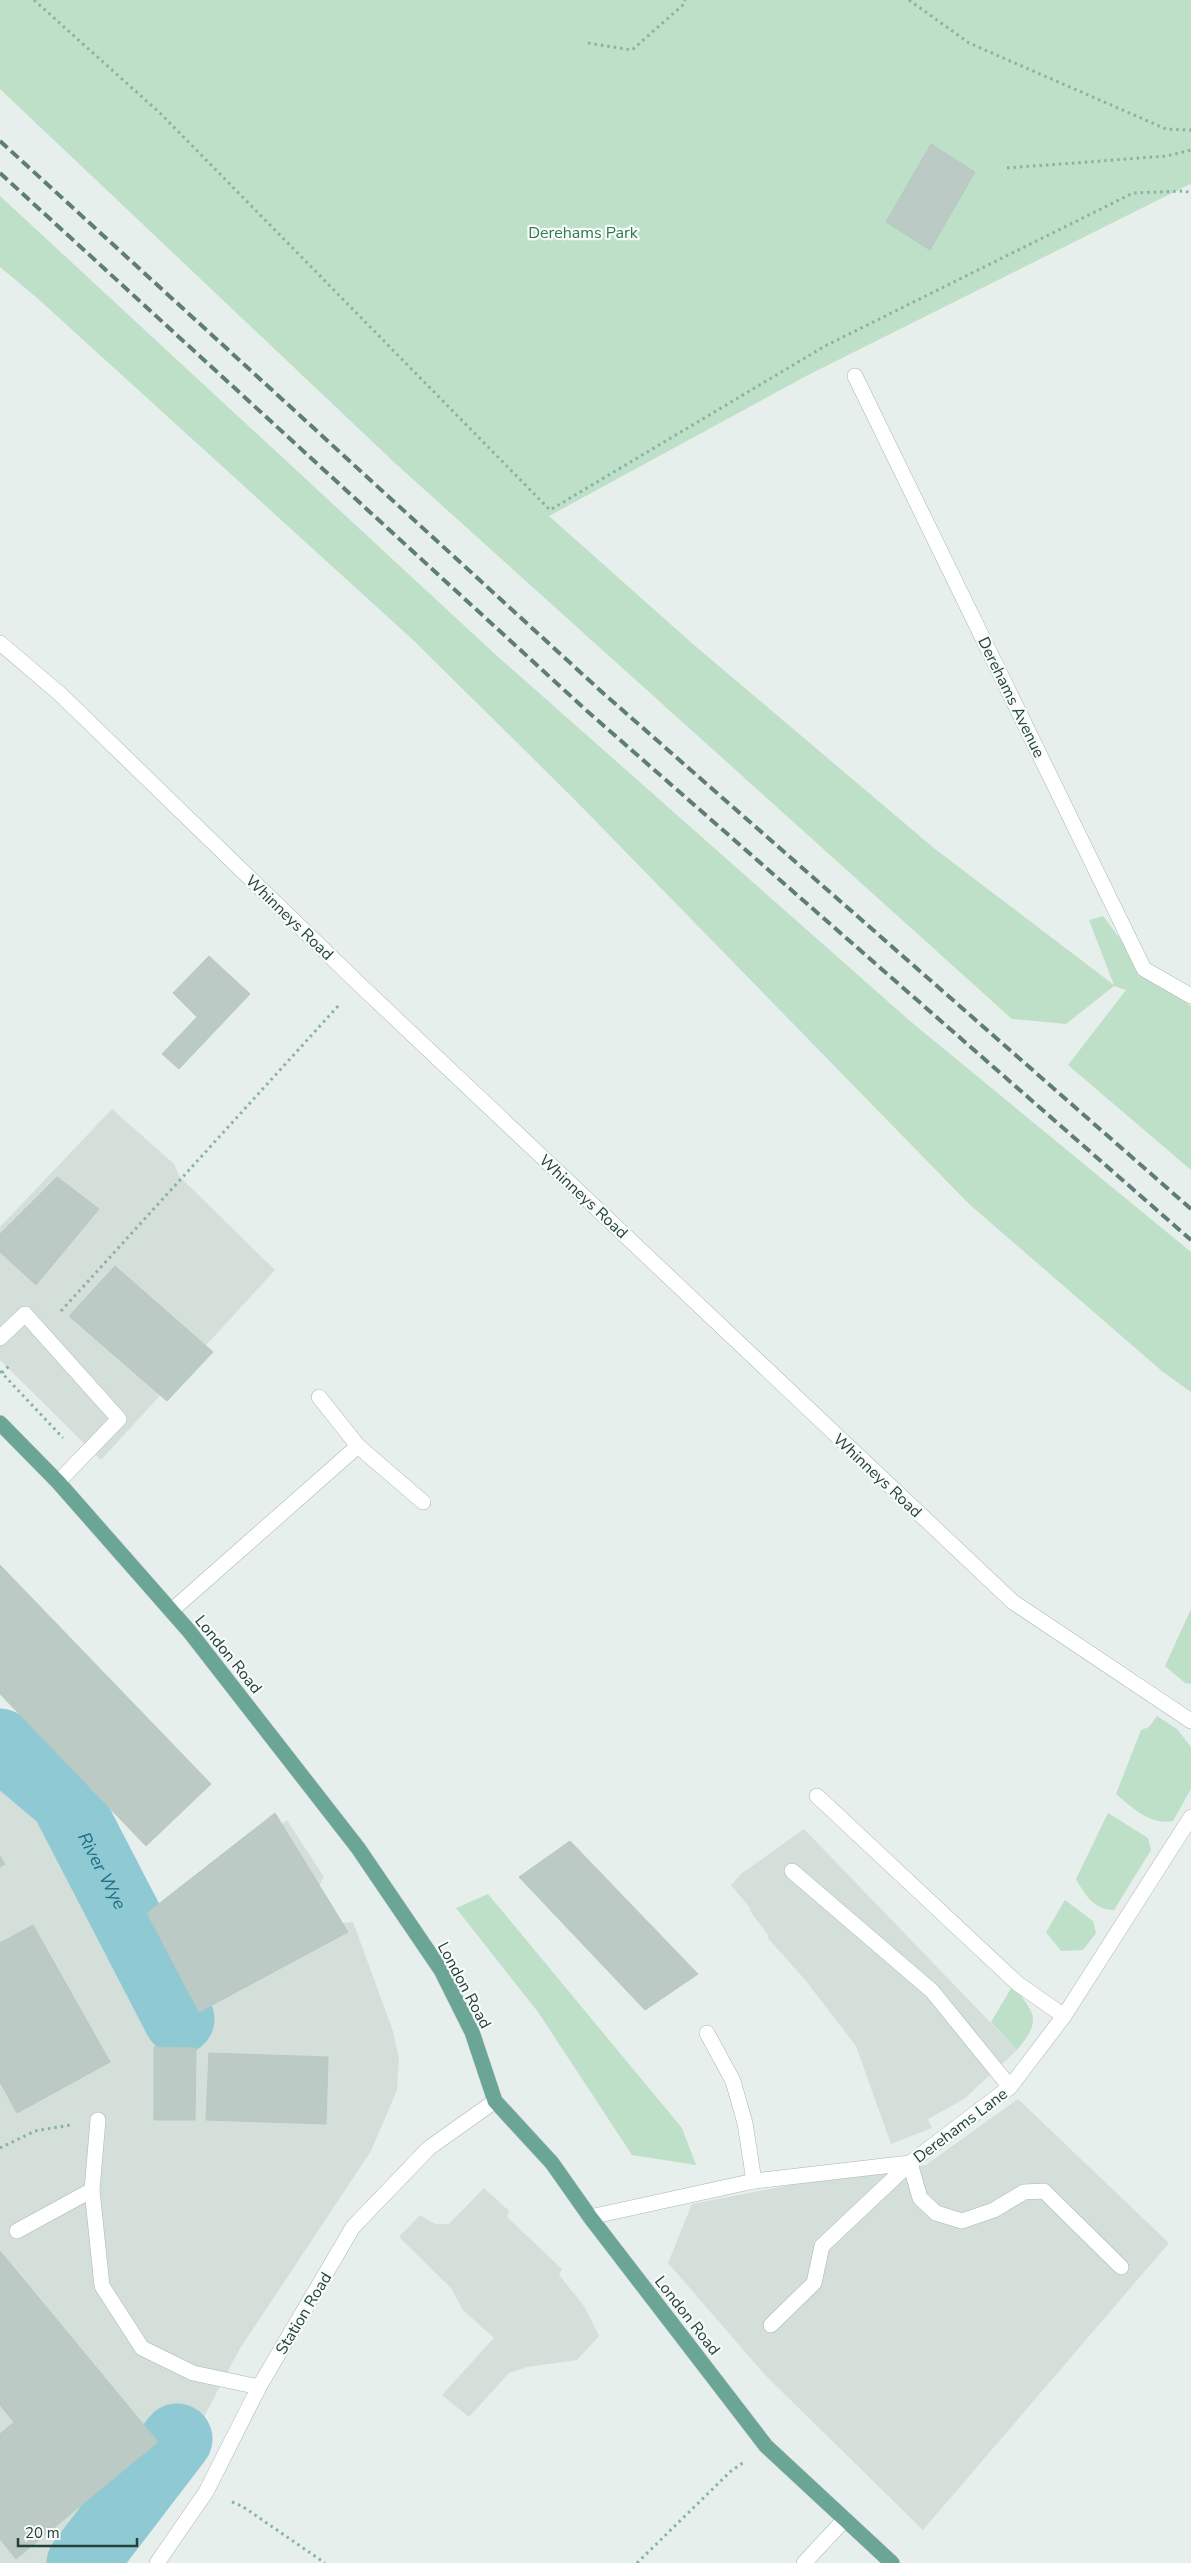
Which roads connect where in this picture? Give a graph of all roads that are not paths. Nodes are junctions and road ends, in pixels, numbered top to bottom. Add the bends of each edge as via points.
1 (855, 376) dead end
2 (0, 643) edge
3 (1191, 996) edge
4 (0, 1338) edge
5 (319, 1397) dead end
6 (0, 1424) edge
7 (358, 1446) junction
8 (58, 1482) junction
9 (423, 1502) dead end
10 (171, 1611) junction
11 (1191, 1721) edge
12 (817, 1796) dead end
13 (1191, 1817) edge
14 (792, 1871) dead end
15 (1064, 2016) junction
16 (708, 2033) dead end
17 (1010, 2087) junction
18 (494, 2101) junction
19 (98, 2120) road end
20 (910, 2163) junction
21 (754, 2181) junction
22 (92, 2190) junction
23 (590, 2217) junction
24 (17, 2231) dead end
25 (1121, 2267) dead end
26 (771, 2325) dead end
27 (259, 2387) junction
28 (845, 2519) junction
29 (157, 2563) edge
30 (804, 2563) edge
31 (892, 2563) edge

1 - 3 street, Derehams Avenue via 1144,969
2 - 11 street, Whinneys Road via 60,694 359,984 1013,1602
4 - 8 street via 25,1314 119,1419
5 - 7 street
6 - 8 main road, London Road
7 - 9 street
7 - 10 street
8 - 10 main road, London Road
10 - 18 main road, London Road via 358,1848 441,1970 472,2032
12 - 15 street via 1018,1984
13 - 15 street, Derehams Lane
14 - 17 street via 932,1991
15 - 17 street, Derehams Lane
16 - 21 street via 733,2081 745,2123
17 - 20 street, Derehams Lane
18 - 23 main road, London Road via 552,2163
18 - 27 street, Station Road via 429,2148 353,2227
19 - 22 street
20 - 21 street, Derehams Lane
20 - 25 street via 920,2198 936,2213 962,2221 994,2210 1024,2192 1044,2191
20 - 26 street via 822,2246 814,2282
21 - 23 street, Derehams Lane
22 - 24 street
22 - 27 street via 102,2286 142,2348 192,2373
23 - 28 main road, London Road via 766,2446
27 - 29 street, Station Road via 206,2492
28 - 30 street
28 - 31 main road, London Road

